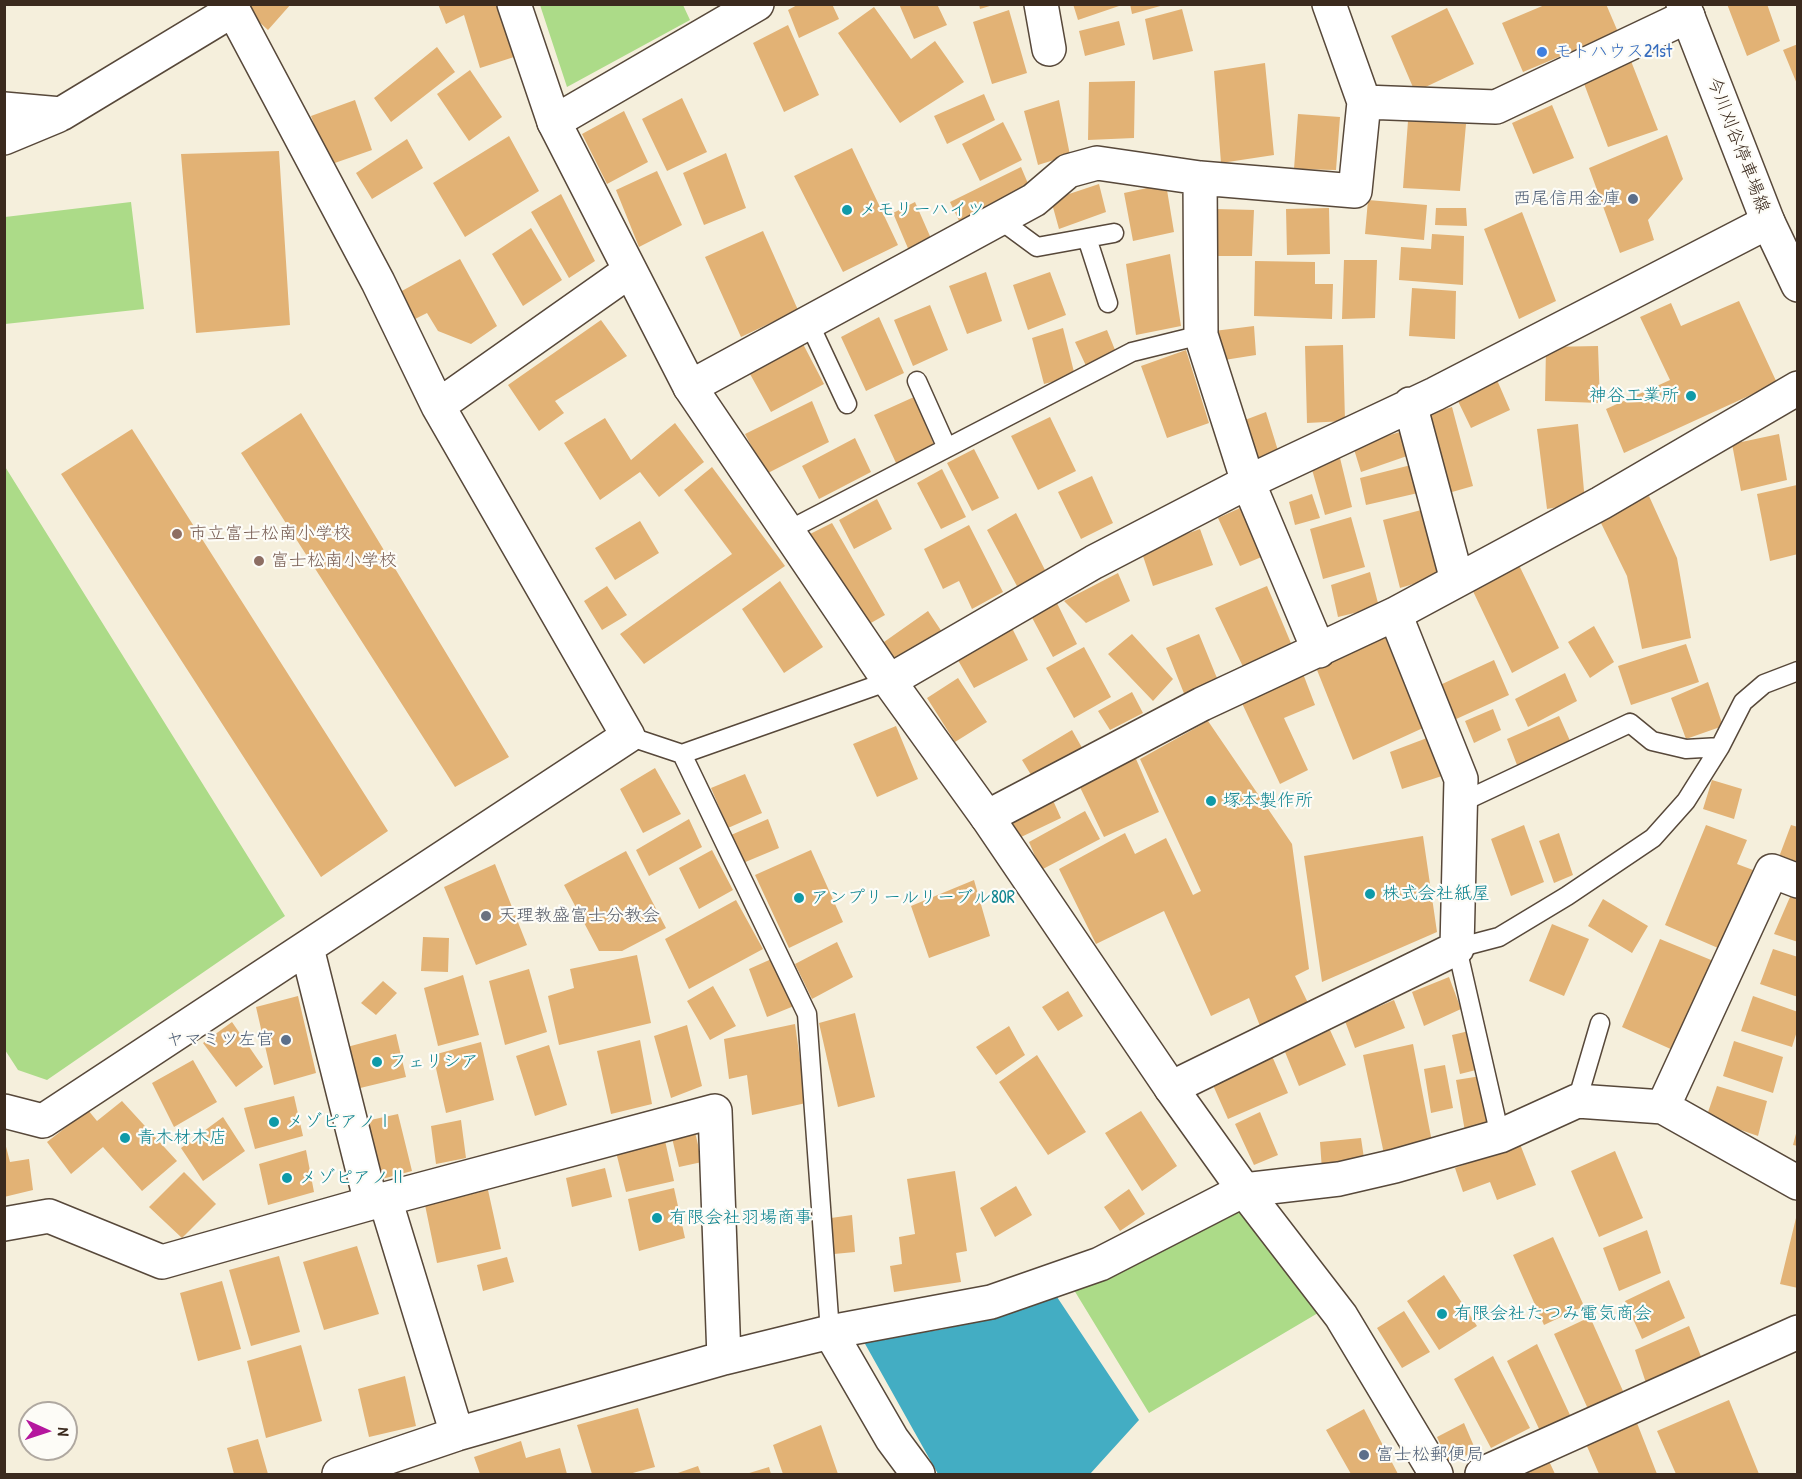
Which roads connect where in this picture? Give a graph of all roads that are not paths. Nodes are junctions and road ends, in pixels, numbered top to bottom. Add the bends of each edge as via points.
1 (514, 4) edge
2 (756, 4) edge
3 (1041, 4) edge
4 (1329, 4) edge
5 (231, 7) edge
6 (1686, 10) edge
7 (1049, 49) dead end
8 (1364, 102) junction
9 (4, 109) edge
10 (61, 114) junction
11 (554, 122) junction
12 (4, 138) edge
13 (1200, 178) junction
14 (999, 219) junction
15 (1768, 222) junction
16 (1114, 234) dead end
17 (1087, 238) junction
18 (628, 272) junction
19 (1797, 285) edge
20 (1108, 303) dead end
21 (809, 323) junction
22 (1202, 335) junction
23 (917, 381) dead end
24 (690, 387) junction
25 (1797, 388) edge
26 (846, 404) dead end
27 (1410, 405) junction
28 (438, 406) junction
29 (947, 448) junction
30 (1248, 482) junction
31 (787, 531) junction
32 (1457, 580) junction
33 (1395, 614) junction
34 (1319, 651) junction
35 (1797, 671) edge
36 (889, 681) junction
37 (628, 736) junction
38 (1720, 747) junction
39 (682, 754) junction
40 (1460, 803) junction
41 (987, 817) junction
42 (1797, 881) edge
43 (307, 948) junction
44 (1457, 948) junction
45 (1600, 1023) dead end
46 (1171, 1088) junction
47 (1577, 1101) junction
48 (1663, 1107) junction
49 (4, 1111) edge
50 (1500, 1136) junction
51 (1797, 1184) edge
52 (1244, 1190) junction
53 (378, 1201) junction
54 (4, 1224) edge
55 (830, 1332) junction
56 (1797, 1332) edge
57 (724, 1358) junction
58 (457, 1434) junction
59 (339, 1474) edge
60 (918, 1474) edge
61 (1436, 1474) edge
62 (1482, 1474) edge

1 - 11 street
2 - 11 street
3 - 7 street
4 - 8 street
5 - 10 street
5 - 28 street via 378,282
6 - 8 street via 1496,107
6 - 15 street, 今川刈谷停車場線
8 - 13 street via 1355,191
9 - 10 street
10 - 12 street
11 - 18 street
13 - 14 street via 1097,163 1068,171 1034,200
13 - 22 street
14 - 17 lane via 1037,247
14 - 21 street
15 - 19 street, 今川刈谷停車場線
15 - 27 street
16 - 17 lane
17 - 20 lane
18 - 24 street
18 - 28 street
21 - 24 street
21 - 26 lane
22 - 29 lane via 1132,352
22 - 30 street
23 - 29 lane
24 - 31 street
25 - 32 street via 1601,503
27 - 30 street
27 - 32 street
28 - 37 street
29 - 31 lane
30 - 34 street
30 - 36 street via 1094,562
31 - 36 street
32 - 33 street
33 - 34 street
33 - 40 street via 1461,779
34 - 41 street via 1202,705
35 - 38 lane via 1764,684 1743,702
36 - 39 lane
36 - 41 street
37 - 39 lane
37 - 43 street
38 - 40 lane via 1686,749 1652,741 1630,723
38 - 44 lane via 1686,801 1653,838 1499,937
39 - 55 lane via 807,1014
40 - 44 street
41 - 46 street
42 - 48 street via 1772,871
43 - 49 street via 44,1121
43 - 53 street
44 - 46 street
44 - 50 lane
45 - 47 lane
46 - 52 street
47 - 48 street
47 - 50 street
48 - 51 street
50 - 52 street via 1339,1179
52 - 55 street via 1100,1264 991,1302
52 - 61 street via 1341,1316
53 - 54 street via 162,1262 49,1216
53 - 57 street via 715,1111
53 - 58 street
55 - 57 street
55 - 60 street via 892,1439
56 - 62 street
57 - 58 street
58 - 59 street

